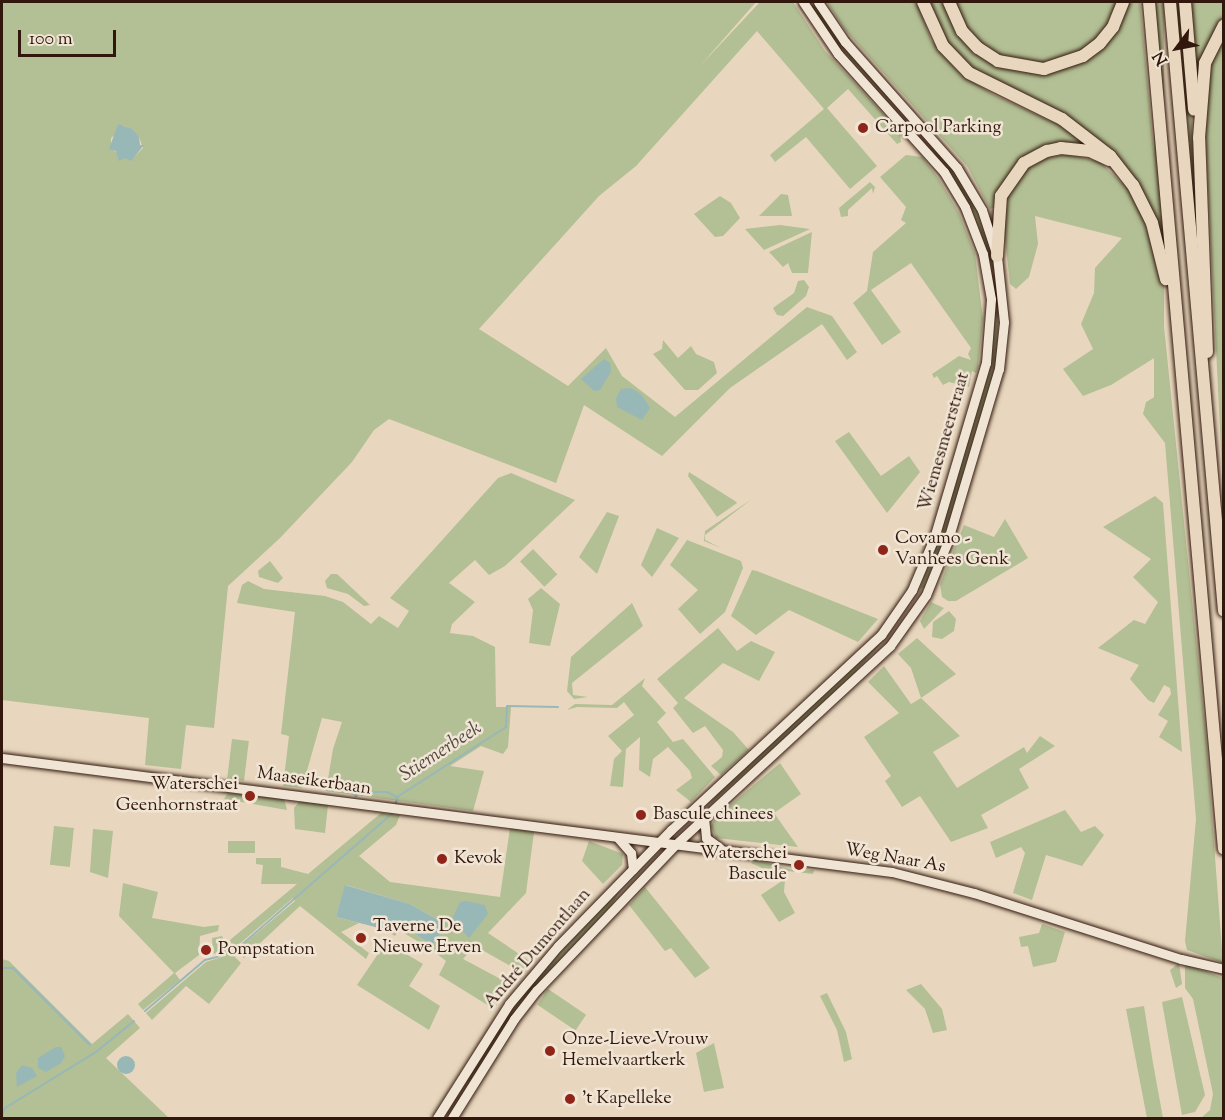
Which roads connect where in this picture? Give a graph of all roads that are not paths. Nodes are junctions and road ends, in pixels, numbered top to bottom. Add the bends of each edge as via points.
1 (803, 2) edge
2 (818, 2) edge
3 (923, 2) edge
4 (949, 2) edge
5 (1124, 2) edge
6 (1149, 2) edge
7 (1170, 2) edge
8 (1185, 2) edge
9 (1224, 26) edge
10 (1198, 138) junction
11 (1116, 164) junction
12 (997, 256) junction
13 (1178, 333) junction
14 (1202, 367) junction
15 (1224, 611) edge
16 (2, 758) edge
17 (704, 818) junction
18 (618, 838) junction
19 (658, 843) junction
20 (675, 845) junction
21 (1224, 849) edge
22 (725, 851) junction
23 (633, 869) junction
24 (1224, 969) edge
25 (436, 1119) edge
26 (453, 1119) edge

1 - 19 main road, Wiemesmeerstraat via 837,54 933,158 965,207 988,274 991,299 986,363 934,538 902,607 848,669
2 - 12 main road, Wiemesmeerstraat via 845,42 957,168 982,210
3 - 11 highway via 943,46 969,73 1075,126
4 - 5 highway via 962,31 978,48 998,61 1044,69 1083,56 1100,43 1113,27
6 - 13 highway
7 - 14 highway
8 - 10 highway
9 - 10 highway via 1205,63
10 - 14 highway via 1209,348
11 - 12 highway via 1090,151 1061,148 1024,163 1001,196
11 - 13 highway via 1133,184 1152,223
12 - 17 main road, Wiemesmeerstraat via 1004,322 999,369 950,532 926,595 869,668
13 - 21 highway
14 - 15 highway
16 - 18 main road, Maaseikerbaan
17 - 20 main road, Wiemesmeerstraat
17 - 22 main road via 706,838
18 - 19 main road, Maaseikerbaan
18 - 23 main road via 632,853
19 - 20 main road, Weg Naar As
19 - 23 main road, André Dumontlaan
20 - 22 main road, Weg Naar As
20 - 26 main road, André Dumontlaan via 537,990
22 - 24 main road, Weg Naar As via 916,876
23 - 25 main road, André Dumontlaan via 508,1004

